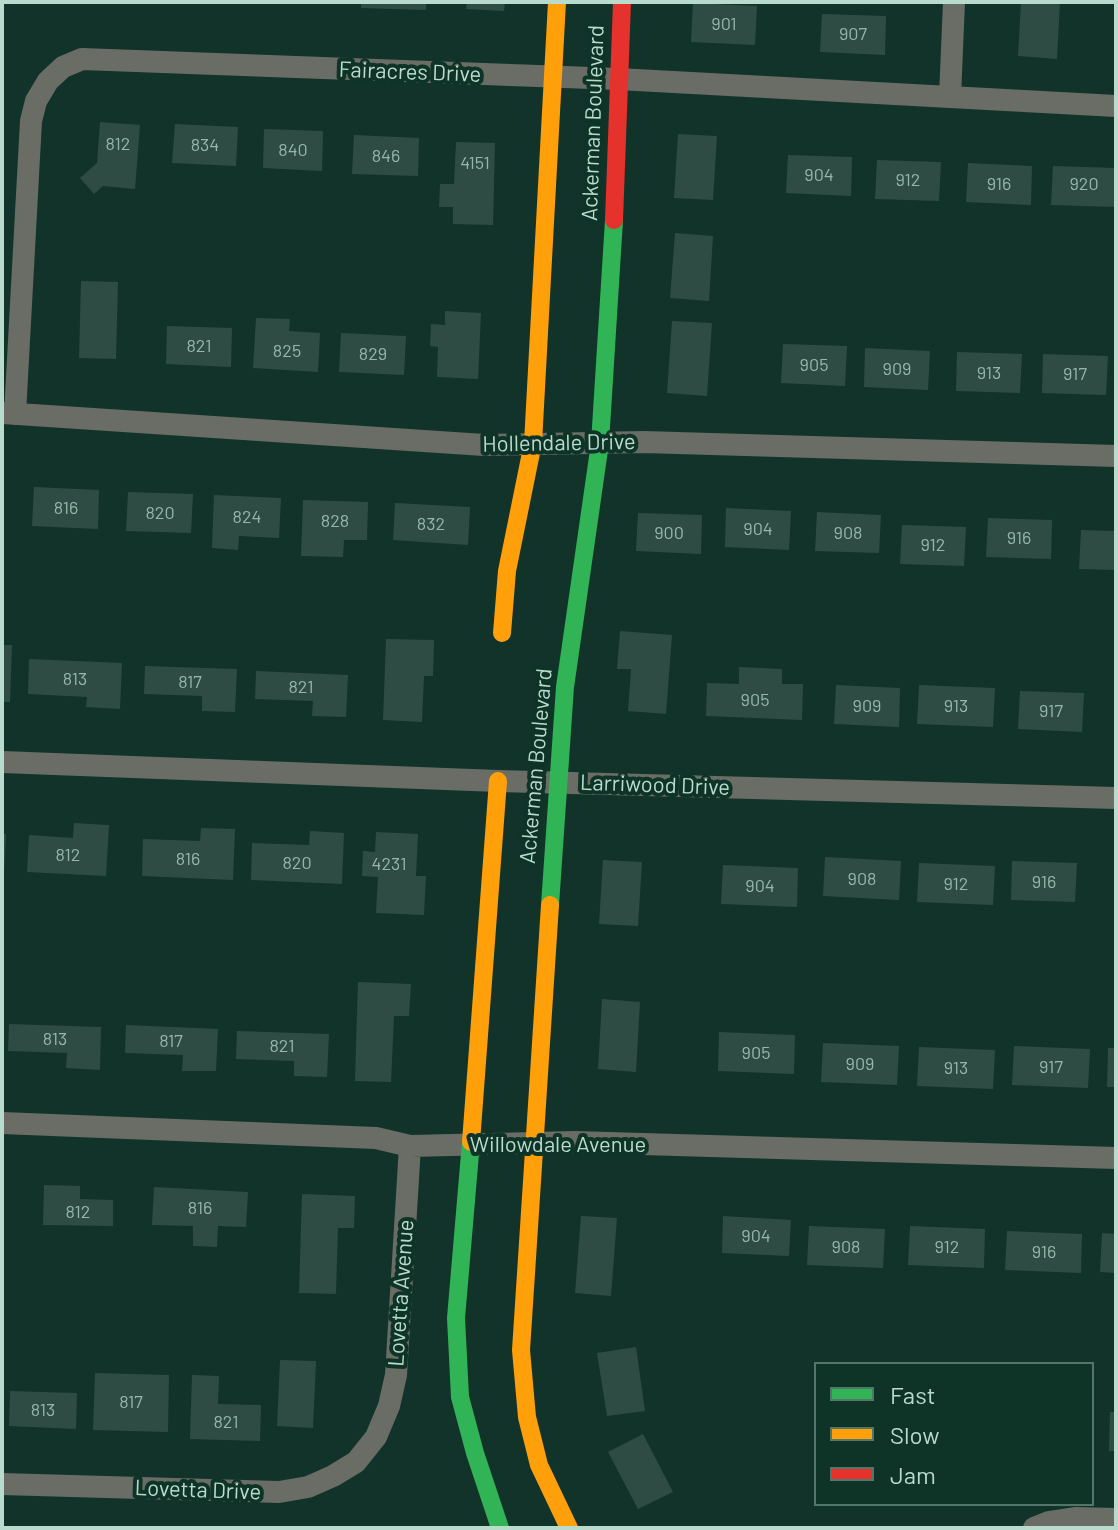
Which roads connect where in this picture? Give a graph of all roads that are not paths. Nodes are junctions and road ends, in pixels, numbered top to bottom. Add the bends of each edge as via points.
1 (557, 2) edge
2 (622, 2) edge
3 (954, 2) edge
4 (553, 78) junction
5 (618, 79) junction
6 (950, 97) junction
7 (1116, 106) edge
8 (9, 413) edge
9 (533, 443) junction
10 (600, 443) junction
11 (1116, 456) edge
12 (502, 633) dead end
13 (2, 762) edge
14 (498, 781) junction
15 (558, 782) junction
16 (1116, 798) edge
17 (2, 1123) edge
18 (534, 1142) junction
19 (470, 1145) junction
20 (410, 1146) junction
21 (1116, 1158) edge
22 (376, 1437) joint
23 (2, 1484) edge
24 (1116, 1519) edge
25 (500, 1528) edge
26 (569, 1528) edge
27 (1034, 1528) edge

1 - 4 street, Ackerman Boulevard
2 - 5 street, Ackerman Boulevard
3 - 6 street
4 - 5 street, Fairacres Drive
4 - 8 street, Fairacres Drive via 82,59 63,67 36,101 31,121
4 - 9 street, Ackerman Boulevard
5 - 6 street, Fairacres Drive
5 - 10 street, Ackerman Boulevard
6 - 7 street, Fairacres Drive
8 - 9 street, Hollendale Drive via 484,445
9 - 10 street, Hollendale Drive
9 - 12 street, Ackerman Boulevard via 507,571
10 - 11 street, Hollendale Drive
10 - 15 street, Ackerman Boulevard via 576,599
13 - 14 street, Larriwood Drive
14 - 15 street, Larriwood Drive
14 - 19 street, Ackerman Boulevard
15 - 16 street, Larriwood Drive
15 - 18 street, Ackerman Boulevard
17 - 20 street, Willowdale Avenue via 376,1138
18 - 19 street, Willowdale Avenue
18 - 21 street, Willowdale Avenue
18 - 26 street, Ackerman Boulevard via 521,1350 527,1417 539,1465
19 - 20 street, Willowdale Avenue
19 - 25 street, Ackerman Boulevard via 456,1318 460,1397
20 - 22 street, Lovetta Avenue via 396,1375
22 - 23 street, Lovetta Drive via 356,1462 333,1476 279,1492
24 - 27 street via 1075,1518

